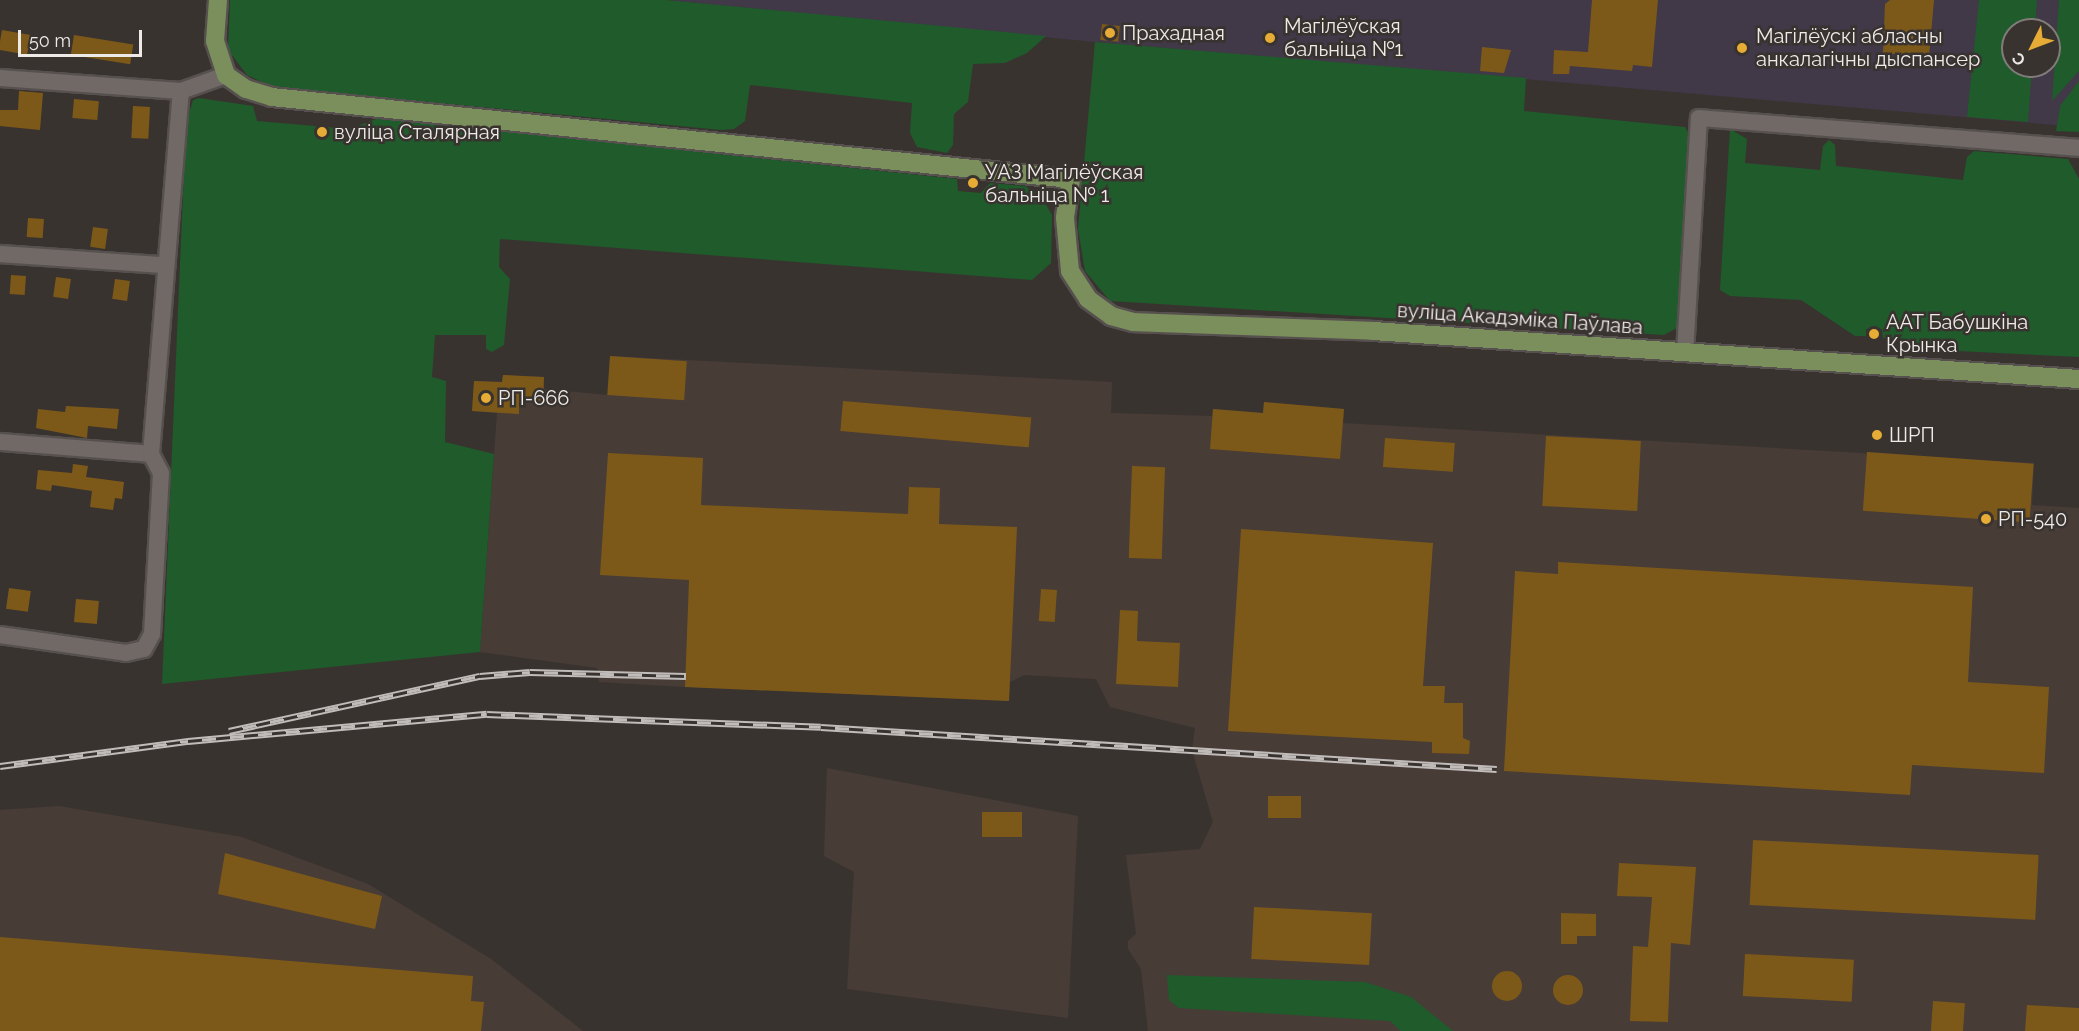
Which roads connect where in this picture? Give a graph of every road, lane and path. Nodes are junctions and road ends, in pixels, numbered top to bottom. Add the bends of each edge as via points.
1 (218, 0) edge
2 (226, 75) junction
3 (0, 78) edge
4 (181, 91) junction
5 (2079, 148) edge
6 (0, 254) edge
7 (164, 265) junction
8 (1685, 353) junction
9 (2079, 379) edge
10 (0, 442) edge
11 (151, 454) junction
12 (0, 635) edge

1 - 2 main road via 215,41
2 - 4 street
2 - 8 main road, вуліца Акадэміка Паўлава via 246,89 272,97 1071,179 1065,218 1070,271 1088,299 1111,316 1133,322 1373,331
3 - 4 street
4 - 7 street
5 - 8 street via 1699,118
6 - 7 street
7 - 11 street
8 - 9 main road, вуліца Акадэміка Паўлава
10 - 11 street
11 - 12 street via 161,473 152,633 144,649 126,652

